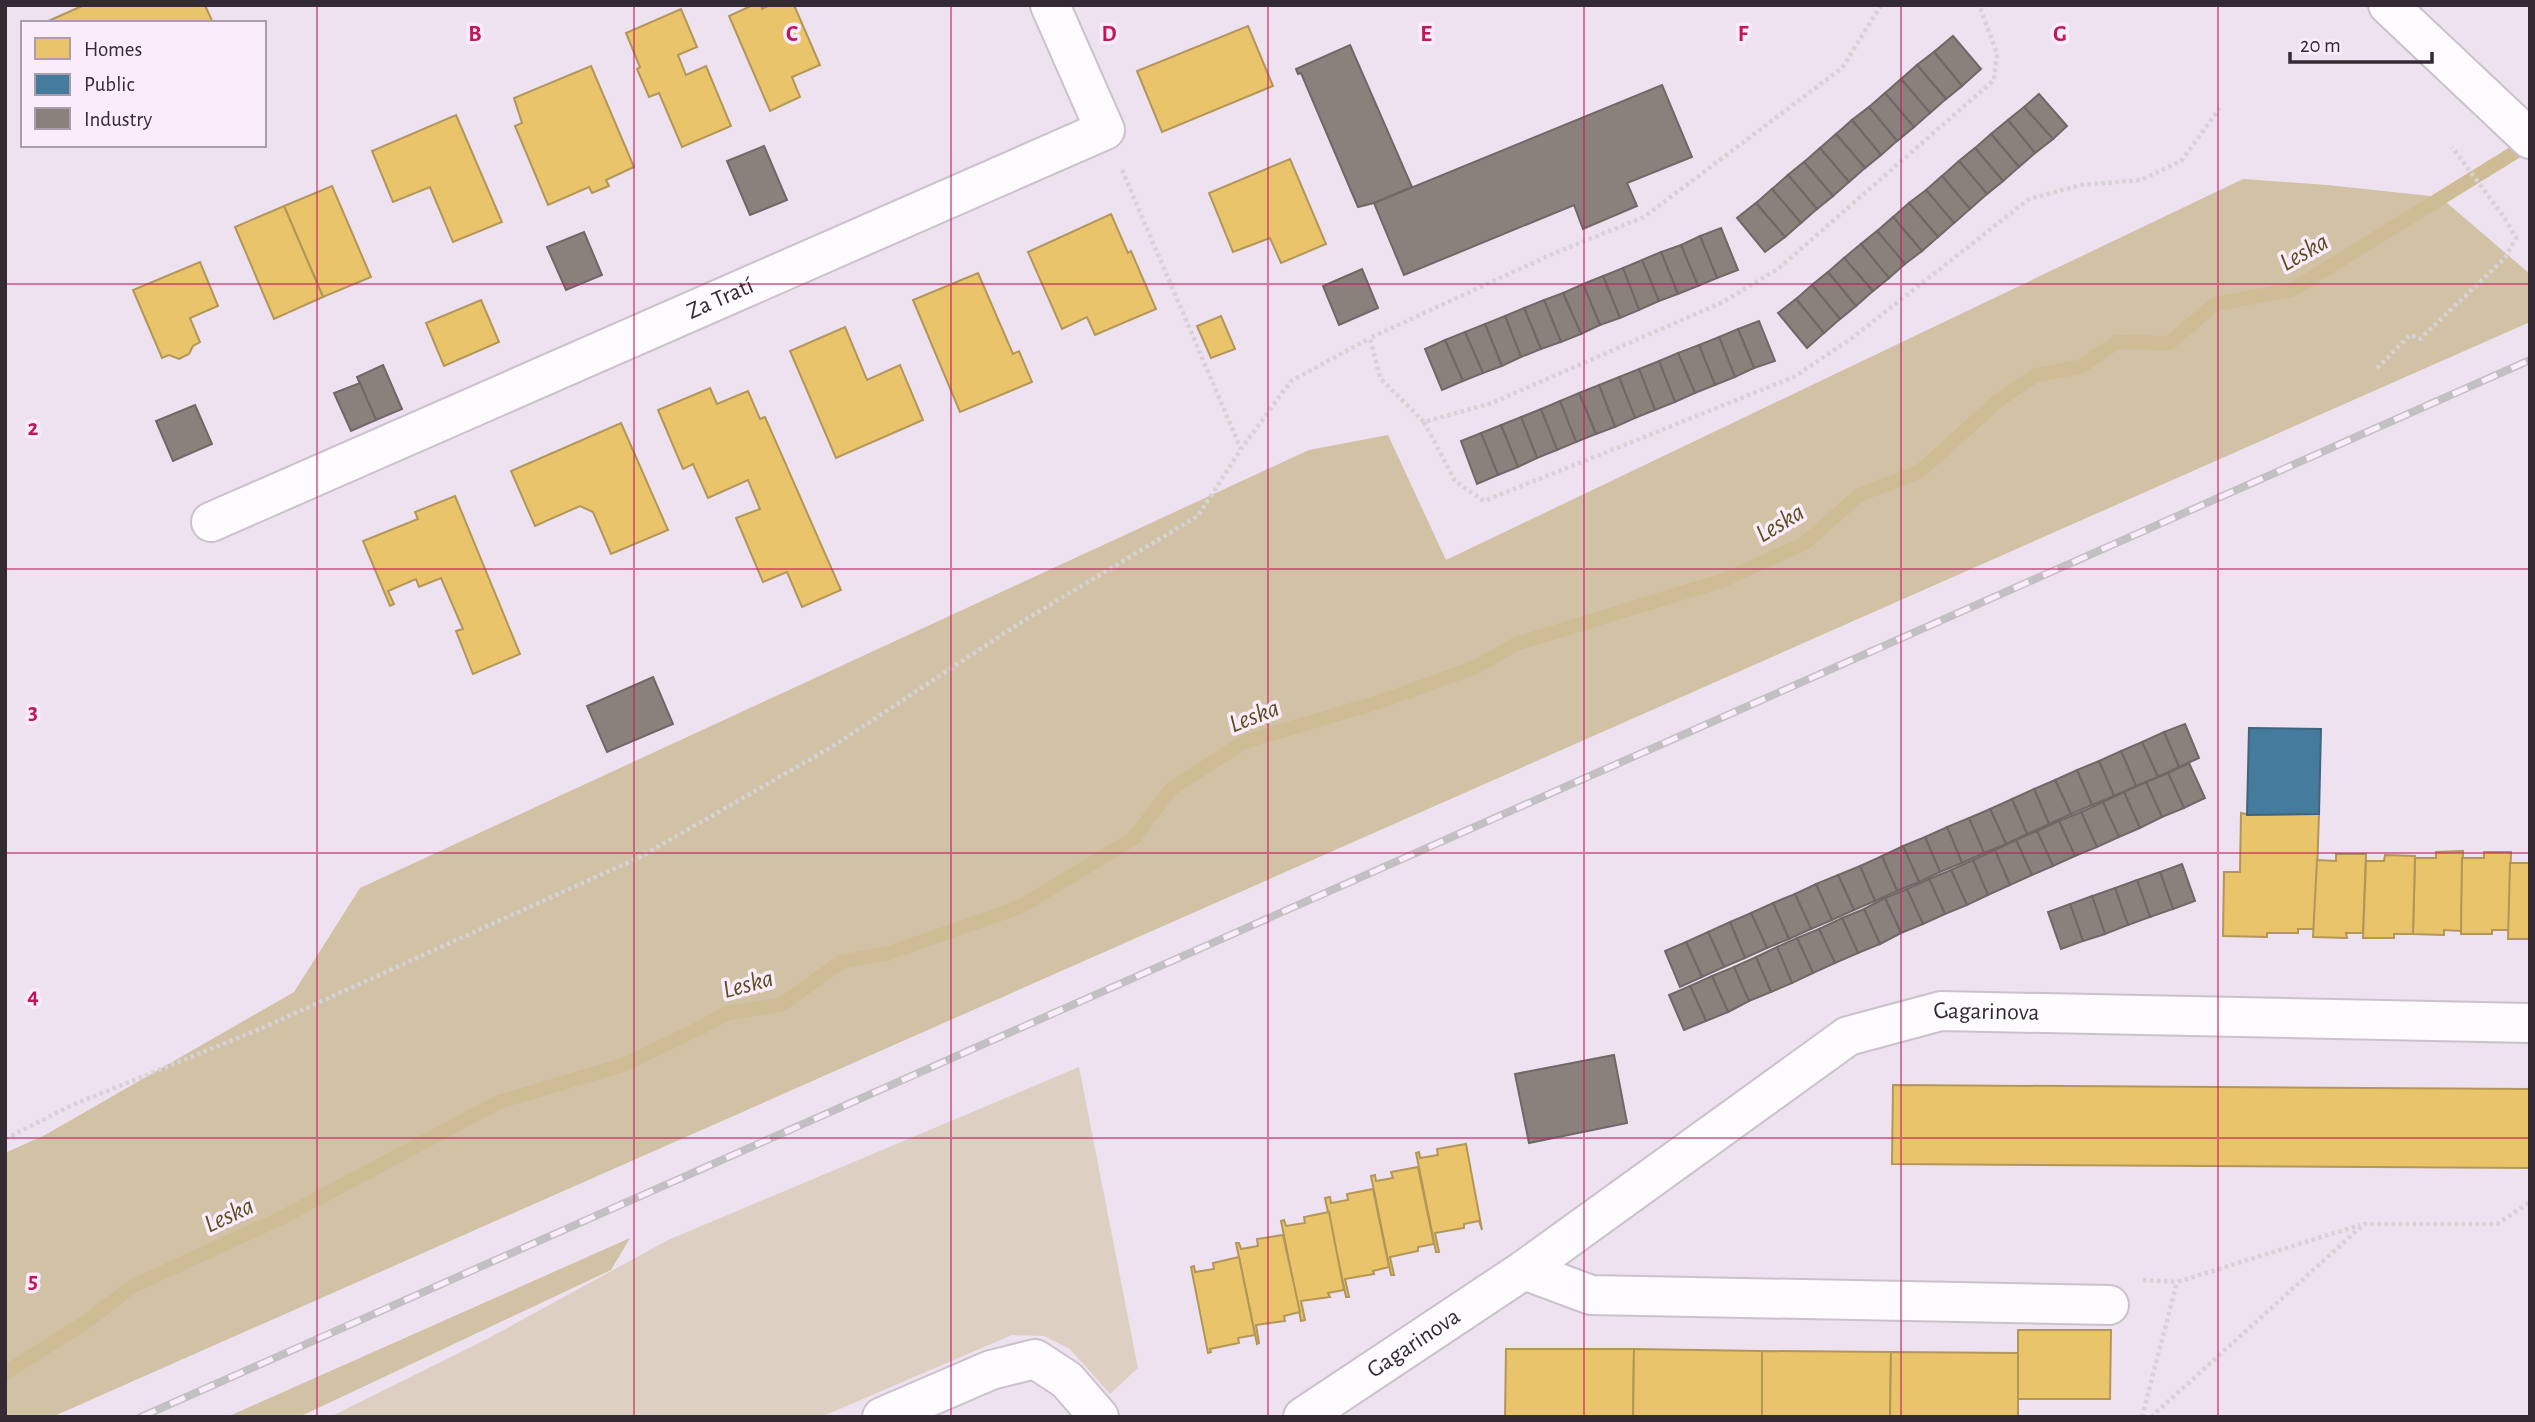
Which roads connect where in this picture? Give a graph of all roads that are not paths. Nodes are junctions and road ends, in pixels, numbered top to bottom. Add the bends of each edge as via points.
1 (1050, 5) edge
2 (2388, 5) edge
3 (2530, 139) edge
4 (211, 522) dead end
5 (2530, 1023) edge
6 (1524, 1270) junction
7 (2120, 1292) road end
8 (882, 1417) edge
9 (1099, 1417) edge
10 (1303, 1417) edge

1 - 4 street, Za Tratí via 1105,130
2 - 3 street
5 - 6 street, Gagarinova via 1941,1011 1847,1036
6 - 7 street via 1591,1295
6 - 10 street, Gagarinova
8 - 9 street via 991,1370 1035,1359 1067,1380

